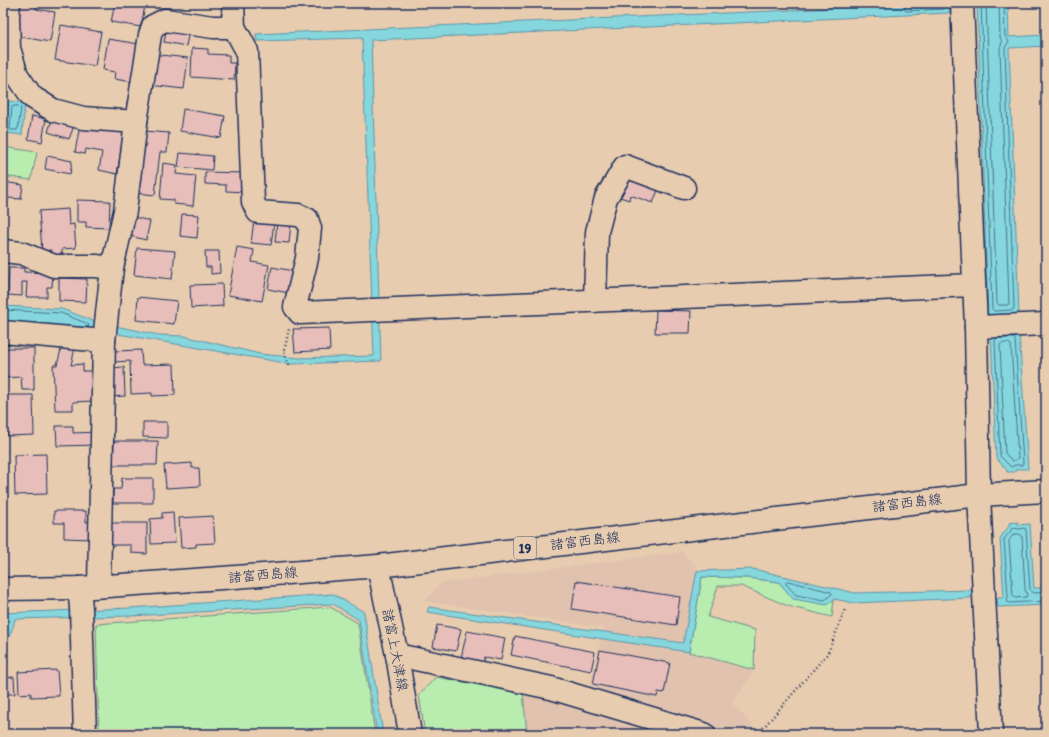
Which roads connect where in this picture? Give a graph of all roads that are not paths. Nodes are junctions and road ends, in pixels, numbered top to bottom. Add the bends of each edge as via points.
1 (9, 3) edge
2 (233, 3) edge
3 (962, 3) edge
4 (234, 26) junction
5 (136, 122) junction
6 (684, 188) dead end
7 (3, 251) edge
8 (112, 268) junction
9 (974, 285) junction
10 (595, 301) junction
11 (1046, 324) edge
12 (976, 327) junction
13 (3, 332) edge
14 (105, 332) junction
15 (1046, 491) edge
16 (978, 495) junction
17 (378, 566) junction
18 (3, 589) edge
19 (85, 601) junction
20 (397, 656) junction
21 (85, 734) edge
22 (410, 734) edge
23 (704, 734) edge
24 (991, 734) edge

1 - 5 street via 8,48 17,75 32,97 53,110 83,118
2 - 4 street
3 - 9 street
4 - 5 street via 213,27 165,20 153,26
4 - 10 street via 247,51 253,202 258,212 298,215 307,219 310,228 307,258 295,307 300,313
5 - 8 street via 125,211
6 - 10 street via 625,166 606,198 597,232
7 - 8 street via 21,253 54,266
8 - 14 street
9 - 10 street
9 - 12 street
11 - 12 street
12 - 16 street
13 - 14 street
14 - 19 street
15 - 16 street, 諸富西島線 / 19
16 - 17 street, 諸富西島線 / 19
16 - 24 street
17 - 19 street, 諸富西島線 / 19 via 222,578
17 - 20 street, 諸富上大津線
18 - 19 street, 諸富西島線 / 19
19 - 21 street
20 - 22 street, 諸富上大津線
20 - 23 street via 551,688

